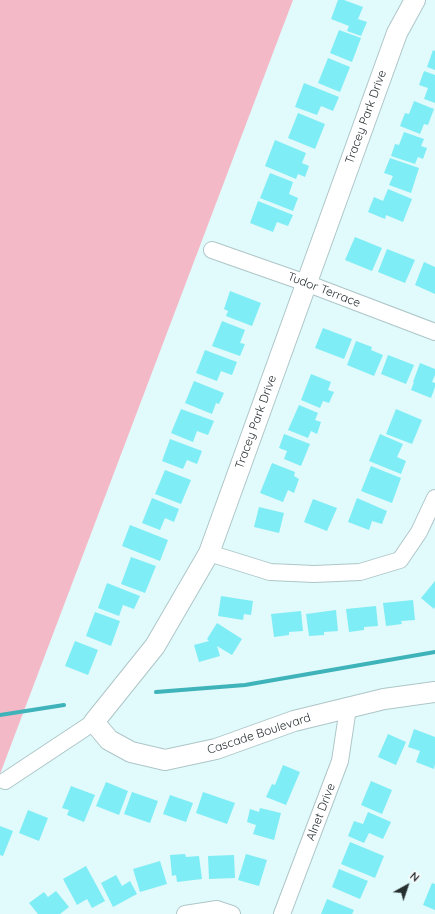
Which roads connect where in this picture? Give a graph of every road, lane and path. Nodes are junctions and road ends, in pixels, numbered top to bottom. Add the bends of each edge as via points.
1 (415, 0) edge
2 (212, 250) dead end
3 (306, 283) junction
4 (435, 332) edge
5 (435, 498) edge
6 (209, 553) junction
7 (435, 692) edge
8 (348, 708) junction
9 (94, 722) junction
10 (5, 781) dead end
11 (185, 914) edge
12 (232, 914) edge
13 (282, 914) edge

1 - 3 street, Tracey Park Drive via 397,33
2 - 3 street, Tudor Terrace
3 - 4 street, Tudor Terrace
3 - 6 street, Tracey Park Drive
5 - 6 street via 419,532 400,560 360,572 270,572
6 - 9 street, Tracey Park Drive via 155,646
7 - 8 street, Cascade Boulevard via 384,699
8 - 9 street, Cascade Boulevard via 294,721 216,749 165,760 131,752 109,740
8 - 13 street, Alnet Drive via 340,761
9 - 10 street, Tracey Park Drive
11 - 12 street via 217,910

